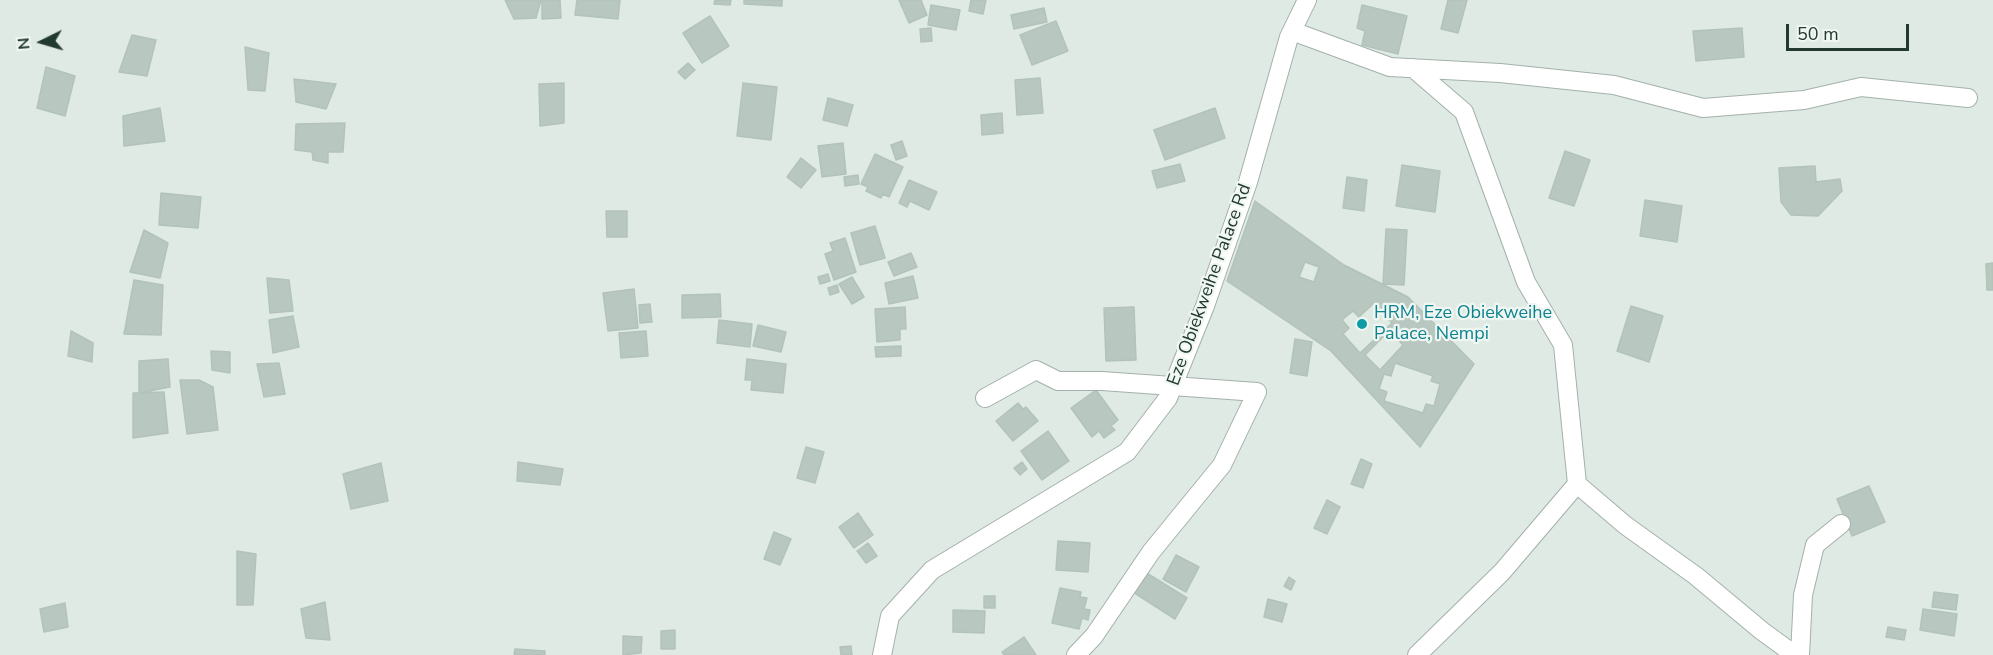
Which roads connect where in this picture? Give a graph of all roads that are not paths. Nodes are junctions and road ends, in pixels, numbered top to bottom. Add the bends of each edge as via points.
1 (1306, 0) edge
2 (1292, 31) junction
3 (1413, 68) junction
4 (1968, 98) dead end
5 (1173, 387) junction
6 (985, 398) dead end
7 (1576, 484) junction
8 (1841, 524) dead end
9 (882, 655) edge
10 (1076, 655) edge
11 (1417, 655) edge
12 (1797, 655) edge

1 - 2 street, Eze Obiekweihe Palace Rd
2 - 3 street via 1390,67
2 - 5 street, Eze Obiekweihe Palace Rd via 1248,182
3 - 4 street via 1614,85 1703,108 1804,100 1861,87
3 - 7 street via 1464,112 1526,282 1563,345
5 - 6 street via 1058,381 1036,370
5 - 9 street, Eze Obiekweihe Palace Rd via 1127,452 932,570 890,616
5 - 10 street via 1257,392 1222,465 1151,552 1094,636
7 - 11 street via 1502,572
7 - 12 street
8 - 12 street via 1815,545 1803,595

